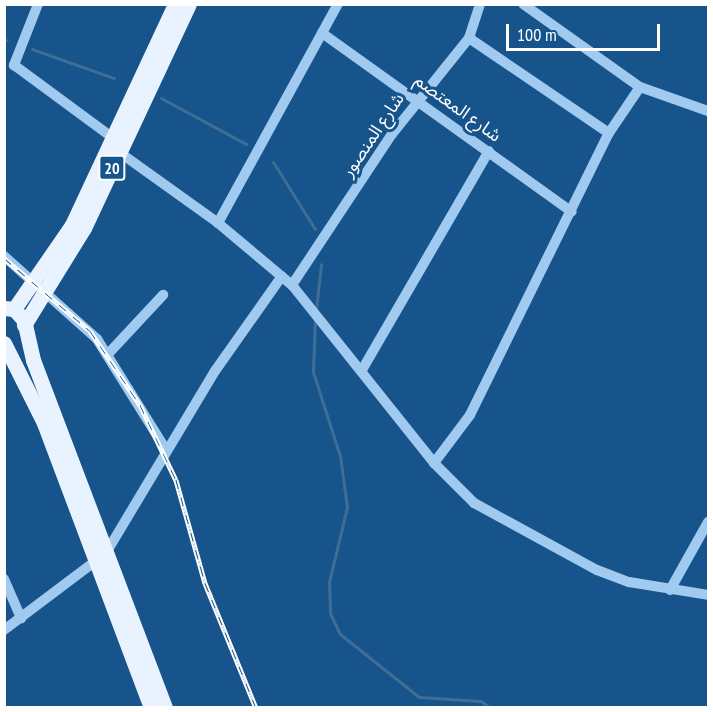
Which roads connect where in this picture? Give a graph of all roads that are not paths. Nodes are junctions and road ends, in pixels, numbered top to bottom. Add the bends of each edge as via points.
1 (38, 4) edge
2 (175, 4) edge
3 (189, 4) edge
4 (338, 4) edge
5 (480, 4) edge
6 (523, 4) edge
7 (322, 33) junction
8 (469, 38) junction
9 (9, 61) edge
10 (640, 87) junction
11 (418, 97) junction
12 (708, 111) edge
13 (609, 133) junction
14 (116, 145) junction
15 (489, 151) junction
16 (572, 212) junction
17 (218, 223) junction
18 (4, 256) edge
19 (282, 276) junction
20 (40, 287) junction
21 (295, 289) junction
22 (163, 295) dead end
23 (9, 309) edge
24 (24, 328) junction
25 (4, 342) edge
26 (108, 354) junction
27 (362, 370) junction
28 (166, 450) junction
29 (434, 463) junction
30 (708, 522) edge
31 (101, 558) junction
32 (4, 579) edge
33 (670, 590) junction
34 (708, 595) edge
35 (21, 618) junction
36 (4, 630) edge
37 (151, 708) edge
38 (165, 708) edge

1 - 9 street
2 - 14 main road, 20
3 - 14 main road, 20
4 - 7 street
5 - 8 street, شارع المنصور
6 - 10 street
7 - 11 street, شارع المعتصم
7 - 17 street
8 - 11 street, شارع المنصور
8 - 13 street
9 - 14 street
10 - 12 street
10 - 13 street
11 - 15 street, شارع المعتصم
11 - 21 street, شارع المنصور
13 - 16 street
14 - 17 street
14 - 20 main road, 20
15 - 16 street, شارع المعتصم
15 - 27 street
16 - 29 street via 470,415
17 - 19 street
18 - 20 street
19 - 21 street
19 - 28 street
20 - 23 main road, 20
20 - 24 main road, 20
20 - 26 street
21 - 27 street
22 - 26 street
23 - 24 main road, 20
24 - 25 main road, 20
24 - 31 main road
25 - 31 main road via 27,383
26 - 28 street
27 - 29 street
28 - 31 street
29 - 33 street via 474,502 532,538 629,582
30 - 33 street
31 - 35 street
31 - 37 main road
31 - 38 main road via 152,667
32 - 35 street
33 - 34 street
35 - 36 street

